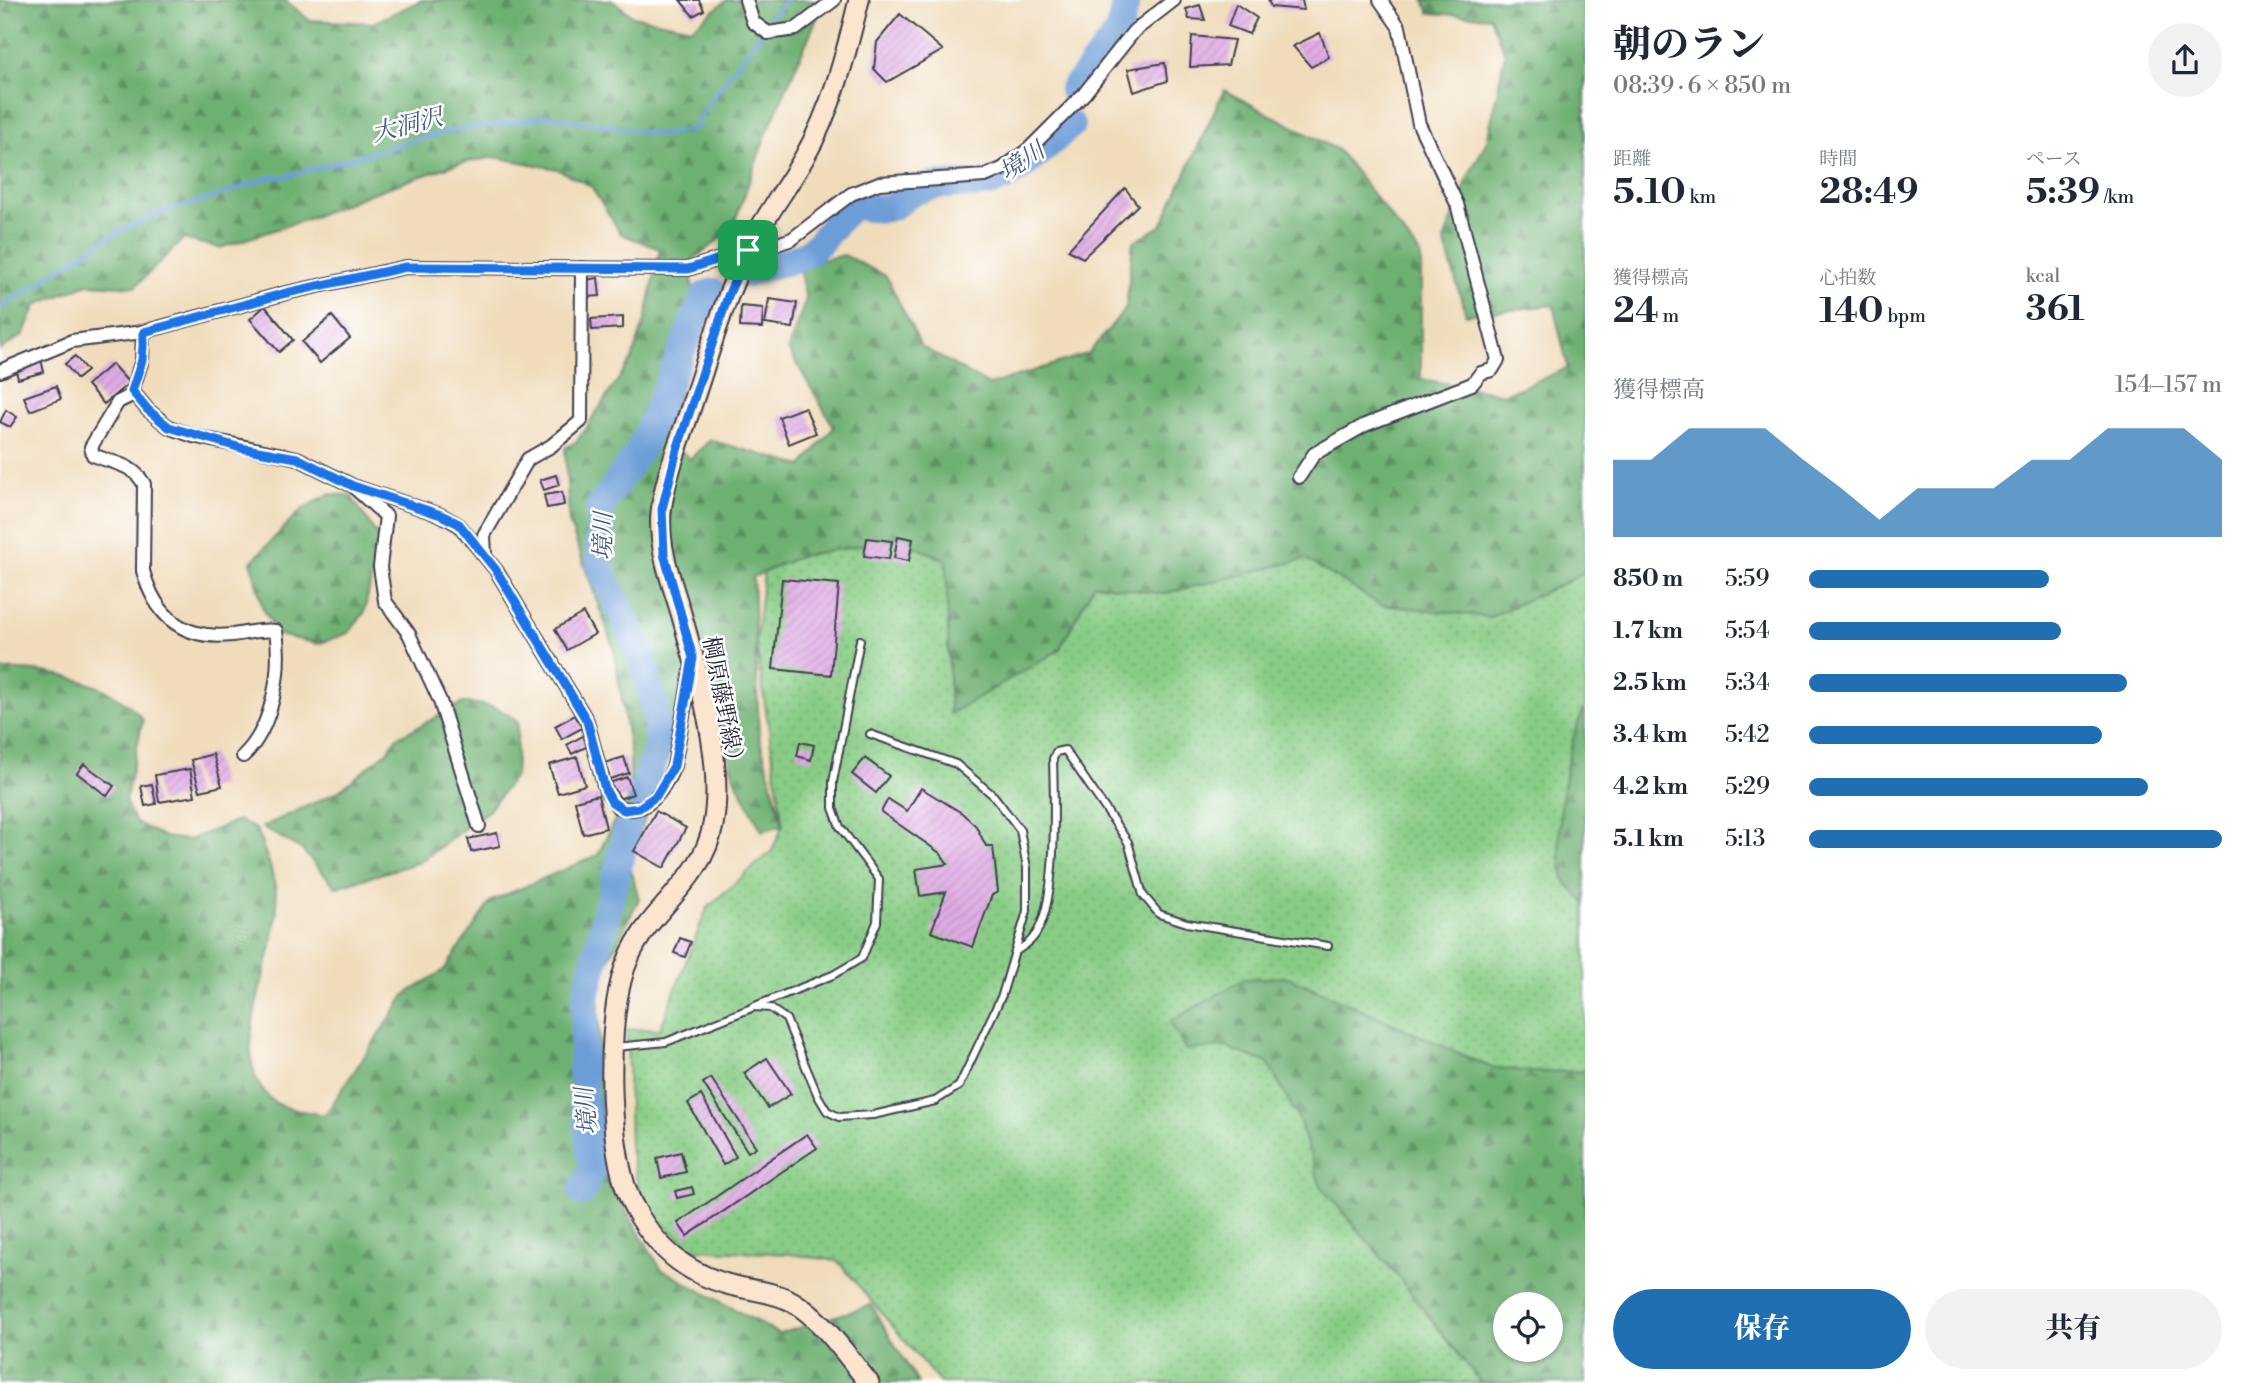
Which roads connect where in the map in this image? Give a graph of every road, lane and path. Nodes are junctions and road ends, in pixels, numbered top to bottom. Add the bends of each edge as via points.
1 (746, 0) edge
2 (834, 0) edge
3 (859, 0) edge
4 (1174, 0) edge
5 (1380, 0) edge
6 (748, 250) junction
7 (582, 268) junction
8 (144, 332) junction
9 (0, 371) edge
10 (134, 394) junction
11 (1299, 477) dead end
12 (353, 486) junction
13 (485, 556) junction
14 (860, 640) dead end
15 (693, 658) junction
16 (870, 734) dead end
17 (243, 757) dead end
18 (479, 826) dead end
19 (1328, 946) dead end
20 (1015, 952) junction
21 (754, 1007) junction
22 (614, 1047) junction
23 (869, 1383) edge

1 - 2 street via 753,22 768,33 796,29
3 - 6 main road, 棡原藤野線） via 818,130
4 - 6 street via 1134,31 1084,94 1002,169 985,176 879,183 852,194 792,239
5 - 11 street via 1399,27 1419,124 1457,204 1498,360 1493,370 1481,373 1472,384 1365,425 1314,454
6 - 7 street via 688,269
6 - 15 main road, 棡原藤野線） via 728,296 662,509 664,554
7 - 8 street via 406,267 286,293
7 - 13 street via 581,421 528,458 484,535
8 - 9 street via 72,341
8 - 10 street
10 - 12 street via 169,427 297,458
10 - 17 street via 118,402 91,447 93,455 138,472 144,484 147,584 182,630 199,635 276,631 279,649 273,694 262,729
12 - 13 street via 448,518 463,528
12 - 18 street via 386,516 380,567 385,601 409,634 440,701
13 - 15 street via 587,721 605,789 618,807 646,806 668,778
14 - 21 lane via 833,782 833,808 840,827 879,878 877,922 862,958
15 - 22 main road, 棡原藤野線） via 714,765 714,824 696,868 645,930 627,962 617,998
16 - 20 lane via 956,764 994,796 1020,830 1027,868 1027,911
19 - 20 lane via 1187,923 1159,914 1143,895 1128,842 1065,750 1056,752 1053,759 1051,872 1044,914 1034,938
20 - 21 lane via 1002,995 959,1086 935,1101 873,1115 839,1117 827,1111 786,1019 770,1008
21 - 22 lane via 666,1042
22 - 23 main road, 棡原藤野線） via 618,1164 632,1206 651,1234 686,1268 724,1284 791,1301 816,1319

